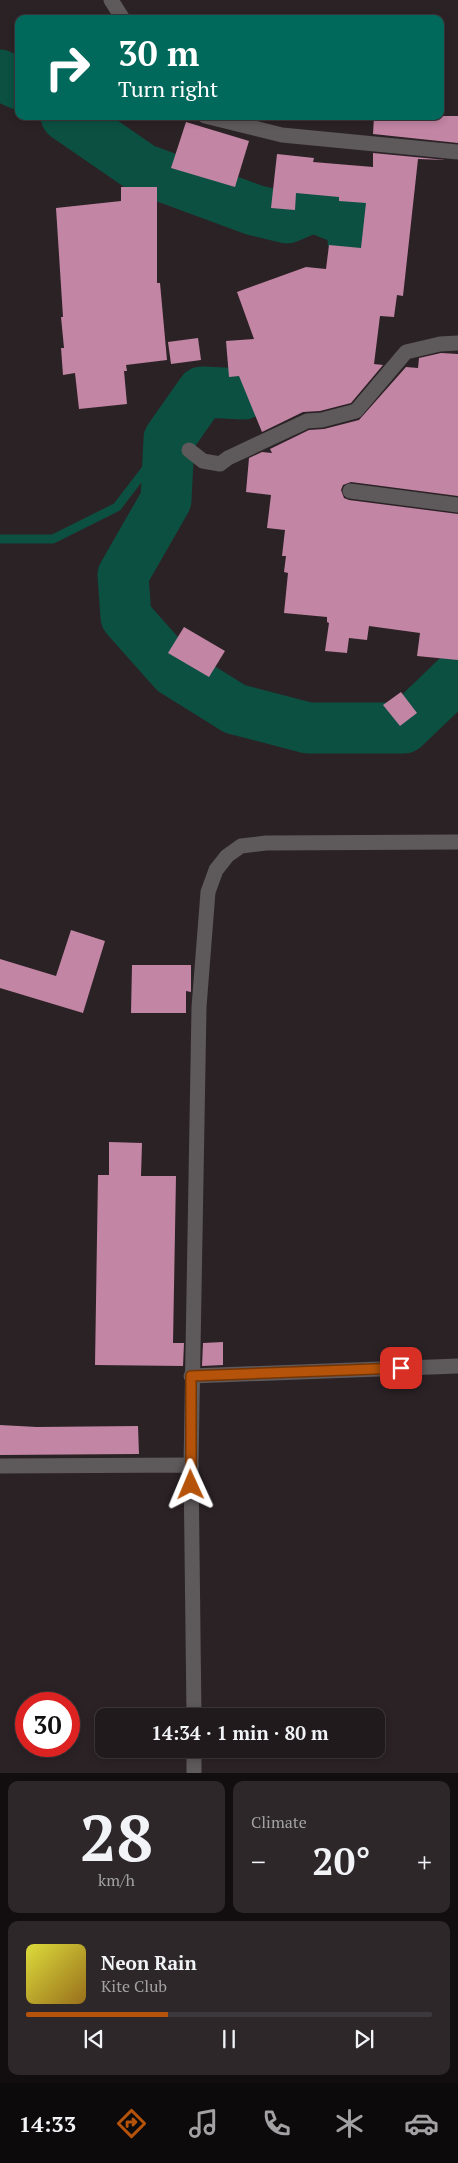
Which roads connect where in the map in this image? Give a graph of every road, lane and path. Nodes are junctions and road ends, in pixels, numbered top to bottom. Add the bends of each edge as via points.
1 (112, 0) edge
2 (121, 15) edge
3 (220, 120) edge
4 (458, 152) edge
5 (458, 343) edge
6 (189, 450) dead end
7 (350, 490) dead end
8 (458, 506) edge
9 (458, 842) edge
10 (458, 1366) edge
11 (191, 1376) junction
12 (0, 1466) edge
13 (191, 1466) junction
14 (194, 1708) edge
15 (194, 1758) edge
16 (194, 1773) edge

1 - 2 street
3 - 4 street via 282,136
5 - 6 street via 406,352 356,411 307,421 220,464 202,461
7 - 8 street
9 - 11 street via 266,843 241,846 216,870 208,892 199,1007
10 - 11 street
11 - 13 street
12 - 13 street
13 - 14 street
15 - 16 street

